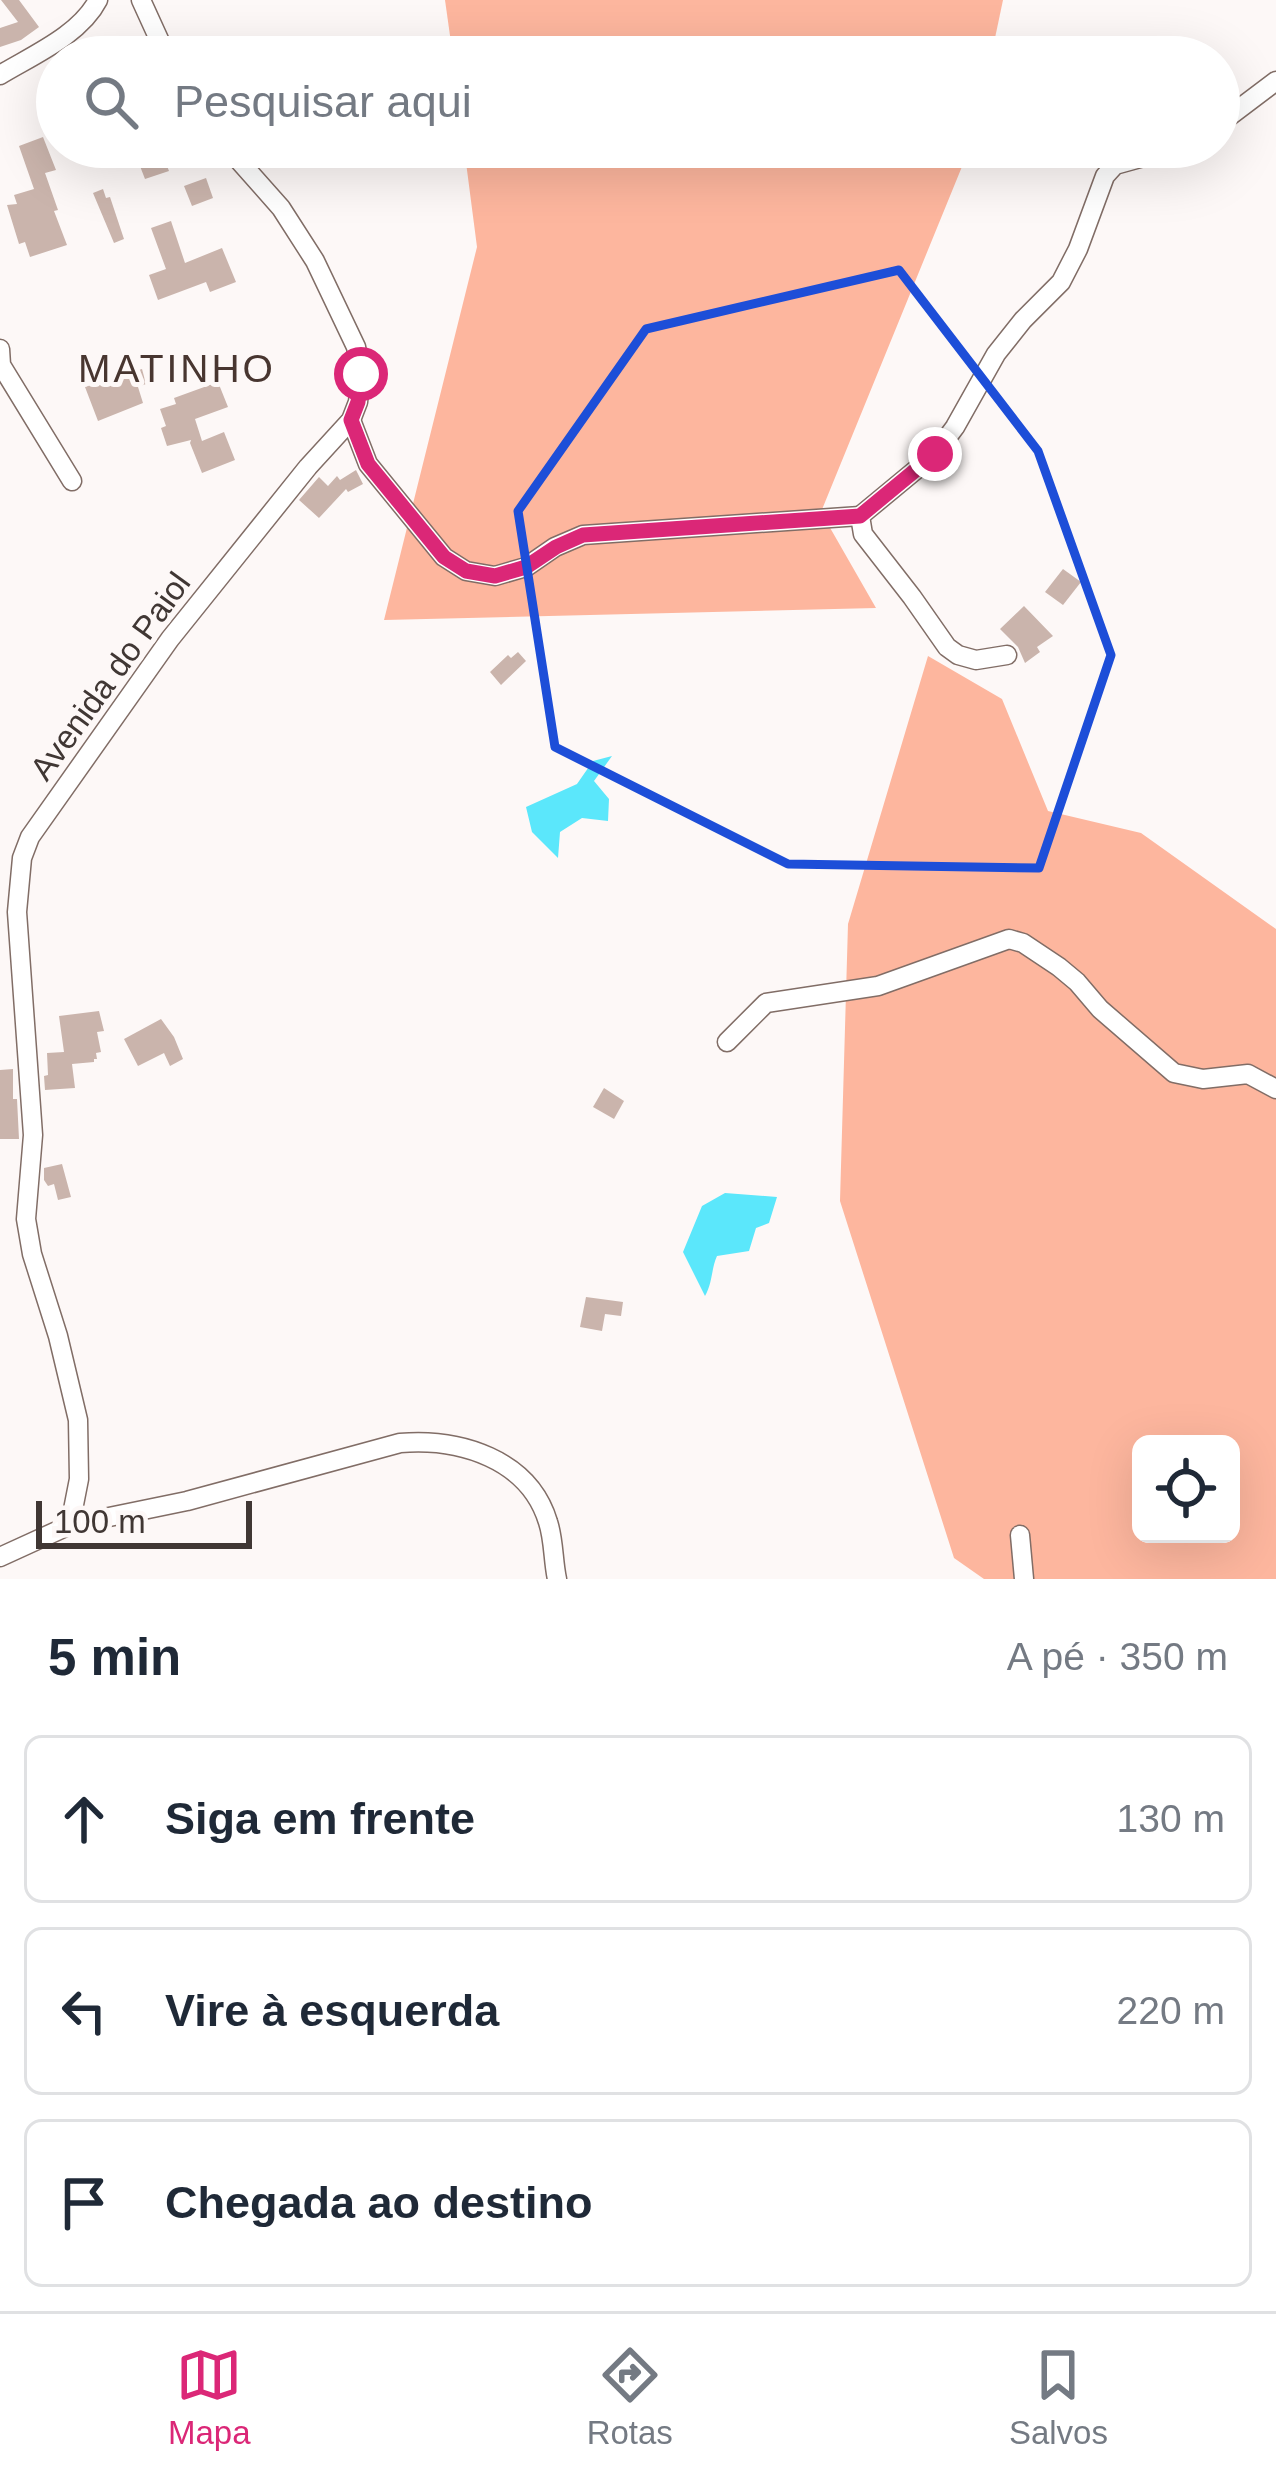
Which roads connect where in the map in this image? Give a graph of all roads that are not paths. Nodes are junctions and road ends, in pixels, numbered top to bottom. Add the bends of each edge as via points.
1 (98, 0) edge
2 (141, 0) edge
3 (63, 36) edge
4 (157, 36) edge
5 (36, 54) edge
6 (0, 75) edge
7 (1276, 81) edge
8 (1240, 108) edge
9 (246, 168) edge
10 (1112, 168) edge
11 (0, 350) edge
12 (1, 366) edge
13 (351, 420) junction
14 (72, 481) dead end
15 (860, 516) junction
16 (1006, 655) dead end
17 (727, 1042) dead end
18 (1276, 1089) edge
19 (70, 1525) junction
20 (1020, 1535) dead end
21 (0, 1557) edge
22 (557, 1579) edge
23 (1024, 1579) edge

1 - 3 street
2 - 4 street
5 - 6 street
7 - 8 street
9 - 13 street via 315,261 356,347 361,374
10 - 15 street via 1061,282 996,354 935,454
11 - 12 street
12 - 14 street
13 - 15 street via 368,464 444,557 466,571 495,576 526,567 583,535
13 - 19 street, Avenida do Paiol via 170,639 22,858 17,912 33,1135 26,1220 78,1420 80,1479
15 - 16 street via 863,534 947,647 976,660
17 - 18 street via 766,1003 878,986 1009,939 1059,967 1174,1073 1248,1074
19 - 21 street
19 - 22 street via 429,1441 472,1450 531,1485 548,1523
20 - 23 street

